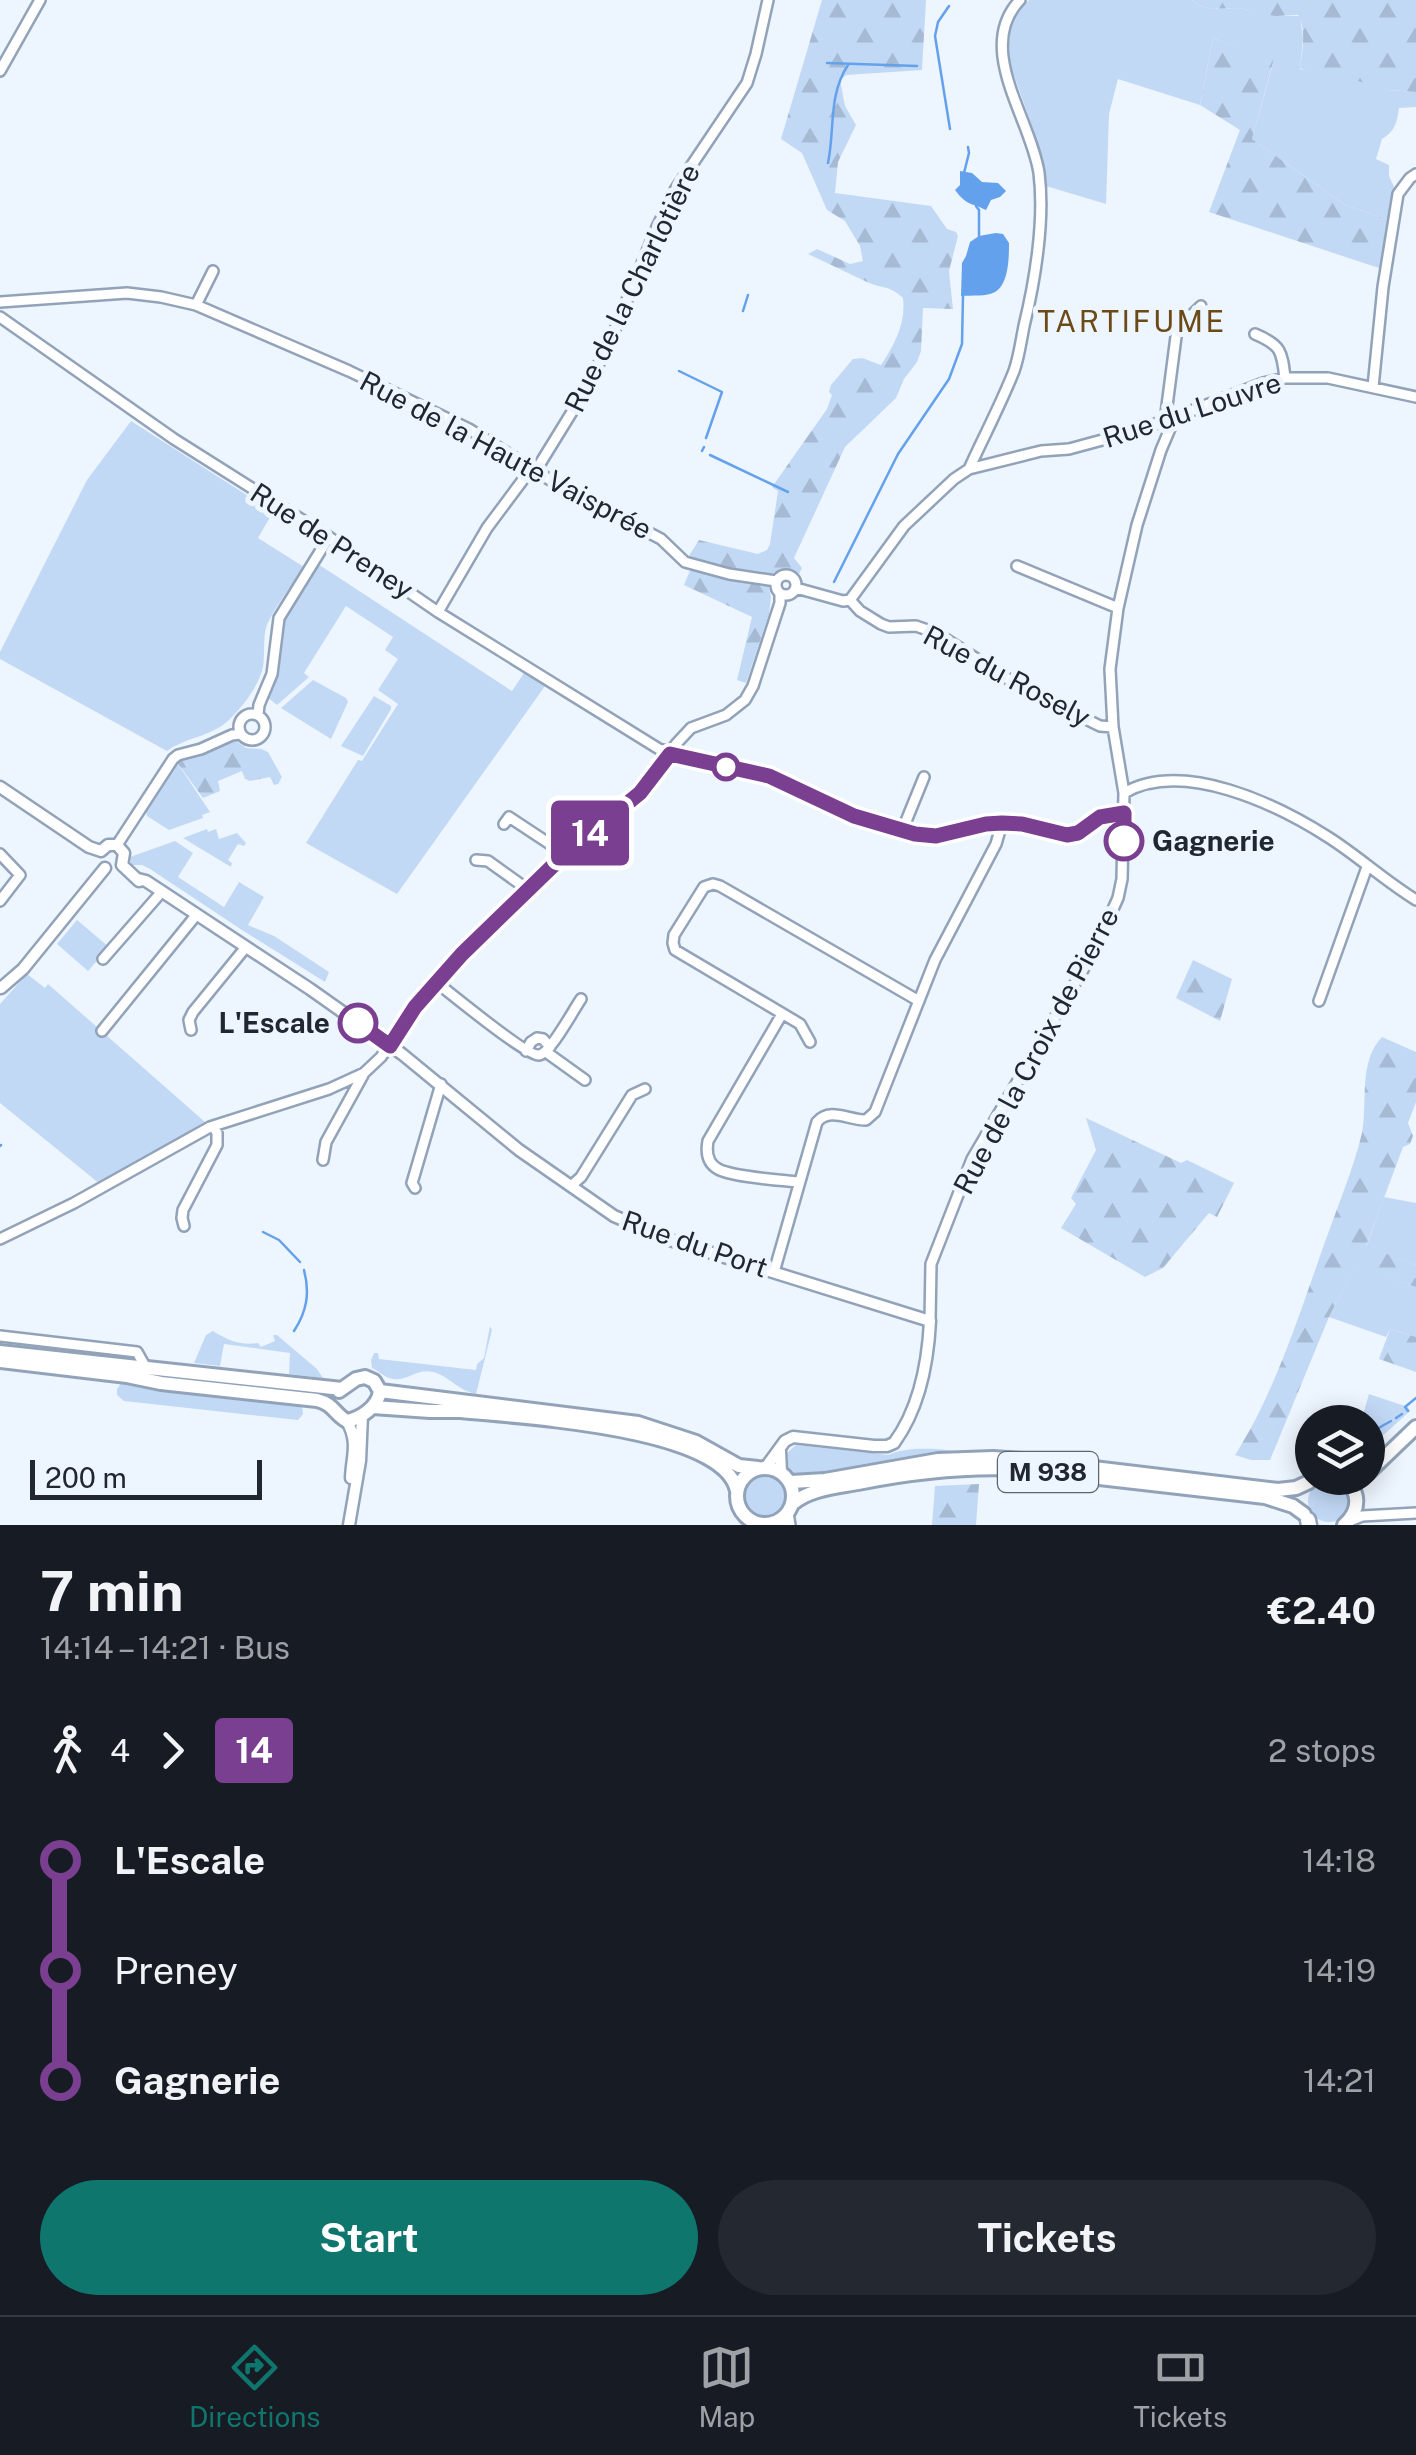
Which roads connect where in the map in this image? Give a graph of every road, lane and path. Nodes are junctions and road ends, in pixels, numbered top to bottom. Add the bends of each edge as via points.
1 (40, 0) edge
2 (768, 0) edge
3 (1020, 0) edge
4 (0, 71) edge
5 (1416, 174) edge
6 (213, 270) dead end
7 (0, 302) edge
8 (196, 305) junction
9 (1201, 306) dead end
10 (0, 317) edge
11 (1255, 334) dead end
12 (1285, 378) junction
13 (1373, 387) junction
14 (1416, 397) edge
15 (1170, 418) junction
16 (969, 469) junction
17 (535, 472) junction
18 (330, 537) junction
19 (1017, 566) dead end
20 (776, 581) junction
21 (796, 588) junction
22 (780, 594) junction
23 (850, 600) junction
24 (1118, 608) junction
25 (438, 612) junction
26 (258, 715) junction
27 (1112, 728) junction
28 (240, 734) junction
29 (670, 754) junction
30 (924, 777) dead end
31 (0, 788) edge
32 (1124, 793) junction
33 (1124, 813) junction
34 (1002, 823) junction
35 (504, 824) dead end
36 (902, 831) junction
37 (117, 845) junction
38 (100, 851) junction
39 (0, 854) edge
40 (565, 854) junction
41 (476, 860) dead end
42 (122, 865) junction
43 (1367, 866) junction
44 (105, 868) junction
45 (138, 879) junction
46 (527, 889) junction
47 (158, 896) junction
48 (1416, 900) edge
49 (0, 901) edge
50 (192, 919) junction
51 (245, 949) junction
52 (103, 959) dead end
53 (436, 982) junction
54 (0, 989) edge
55 (580, 998) dead end
56 (919, 1001) junction
57 (1319, 1001) dead end
58 (782, 1014) junction
59 (102, 1030) dead end
60 (191, 1030) dead end
61 (810, 1042) dead end
62 (390, 1046) junction
63 (526, 1050) junction
64 (548, 1050) junction
65 (364, 1073) junction
66 (586, 1080) dead end
67 (441, 1084) junction
68 (645, 1089) dead end
69 (214, 1126) junction
70 (323, 1160) dead end
71 (798, 1182) junction
72 (571, 1186) junction
73 (415, 1188) dead end
74 (184, 1226) dead end
75 (0, 1240) edge
76 (774, 1272) junction
77 (930, 1321) junction
78 (0, 1336) edge
79 (0, 1352) edge
80 (0, 1362) edge
81 (146, 1368) junction
82 (342, 1388) junction
83 (380, 1392) junction
84 (333, 1407) junction
85 (367, 1411) junction
86 (1416, 1418) edge
87 (347, 1421) junction
88 (1416, 1427) edge
89 (1385, 1445) edge
90 (780, 1450) junction
91 (1385, 1457) edge
92 (762, 1468) junction
93 (786, 1477) junction
94 (1295, 1488) edge
95 (353, 1491) junction
96 (737, 1491) junction
97 (1302, 1495) edge
98 (1356, 1495) joint
99 (1416, 1513) edge
100 (1383, 1515) junction
101 (742, 1519) edge
102 (778, 1520) edge
103 (1309, 1521) edge
104 (1345, 1524) edge
105 (350, 1525) edge

1 - 4 street
2 - 17 street, Rue de la Charlotière via 747,83 675,190 584,394
3 - 16 street via 1005,21 1001,44 1039,172 1036,274 1015,367
5 - 13 street via 1398,194
6 - 8 street
7 - 8 street, Rue de la Haute Vaisprée via 127,293
8 - 17 street, Rue de la Haute Vaisprée via 424,406
9 - 15 street, Rue de la Croix de Pierre via 1177,329
10 - 18 street, Rue de Preney
11 - 12 street via 1280,350
12 - 13 street, Rue du Louvre
12 - 15 street, Rue du Louvre
13 - 14 street, Rue du Louvre
15 - 16 street, Rue du Louvre via 1069,449
15 - 24 street, Rue de la Croix de Pierre
16 - 23 street via 904,526
17 - 20 street, Rue de la Haute Vaisprée via 661,538 685,562
17 - 25 street, Rue de la Charlotière via 487,528
18 - 25 street, Rue de Preney
18 - 26 street via 280,618
19 - 24 street
20 - 21 street via 790,576
20 - 22 street
21 - 22 street
21 - 23 street
22 - 29 street via 750,693 734,710 691,728
23 - 27 street, Rue du Rosely via 881,624 936,633 1019,686
24 - 27 street, Rue de la Croix de Pierre
25 - 29 street, Rue de Preney
26 - 28 street via 242,718
26 - 28 street via 265,724 260,737
27 - 32 street, Rue de la Croix de Pierre
28 - 37 street via 176,757
29 - 36 street, Rue de Preney via 769,776
29 - 40 street via 640,793
30 - 36 street
31 - 38 street
32 - 33 street, Rue de la Croix de Pierre
32 - 43 street via 1188,781 1241,794 1316,830
33 - 34 street, Rue de Preney via 1067,835
33 - 77 street, Rue de la Croix de Pierre via 1122,879 1110,918 972,1159 931,1264
34 - 36 street, Rue de Preney via 936,836
34 - 56 street
35 - 40 street via 509,817
37 - 38 street
37 - 42 street
38 - 44 street
39 - 49 street via 20,875
40 - 46 street
41 - 46 street via 488,861
42 - 44 street
42 - 45 street
43 - 48 street
43 - 57 street
44 - 54 street
45 - 47 street
45 - 51 street
46 - 53 street
47 - 50 street
47 - 52 street
50 - 51 street
50 - 59 street
51 - 60 street via 193,1012
51 - 62 street, Rue du Port
53 - 62 street
53 - 63 street
55 - 64 street
56 - 58 street via 720,886 707,885 674,935 676,950
56 - 71 street via 875,1112 861,1120 820,1117
58 - 61 street via 800,1024
58 - 71 street via 706,1150 721,1171
62 - 65 street
62 - 67 street, Rue du Port
63 - 64 street via 538,1056
63 - 64 street via 537,1038
64 - 66 street
65 - 69 street
65 - 70 street
67 - 72 street, Rue du Port
67 - 73 street
68 - 72 street via 632,1095
69 - 74 street via 217,1145 183,1210
69 - 75 street
71 - 76 street
72 - 76 street, Rue du Port via 637,1227
76 - 77 street, Rue du Port
77 - 90 street, Rue de la Croix de Pierre via 919,1388 894,1443 793,1438
78 - 81 street via 137,1352
79 - 81 main road
80 - 84 main road
81 - 82 main road
82 - 83 main road via 365,1376
82 - 84 main road
83 - 85 main road
83 - 92 main road via 638,1424 696,1442 740,1466
84 - 87 main road
85 - 87 main road
85 - 95 street
85 - 96 main road via 461,1411 648,1434 720,1466
86 - 89 main road
87 - 95 street via 355,1445
88 - 91 main road
90 - 92 street
90 - 93 street
92 - 93 main road
92 - 96 main road via 744,1476
93 - 94 main road, M 938 via 826,1480 938,1460 993,1458
93 - 102 main road via 794,1497
95 - 105 street
96 - 101 main road
97 - 103 main road, M 938
98 - 100 street
98 - 104 main road via 1356,1511
99 - 100 street
100 - 104 street
101 - 102 main road
102 - 103 main road, M 938 via 806,1494 924,1471 988,1467 1265,1497 1293,1506

